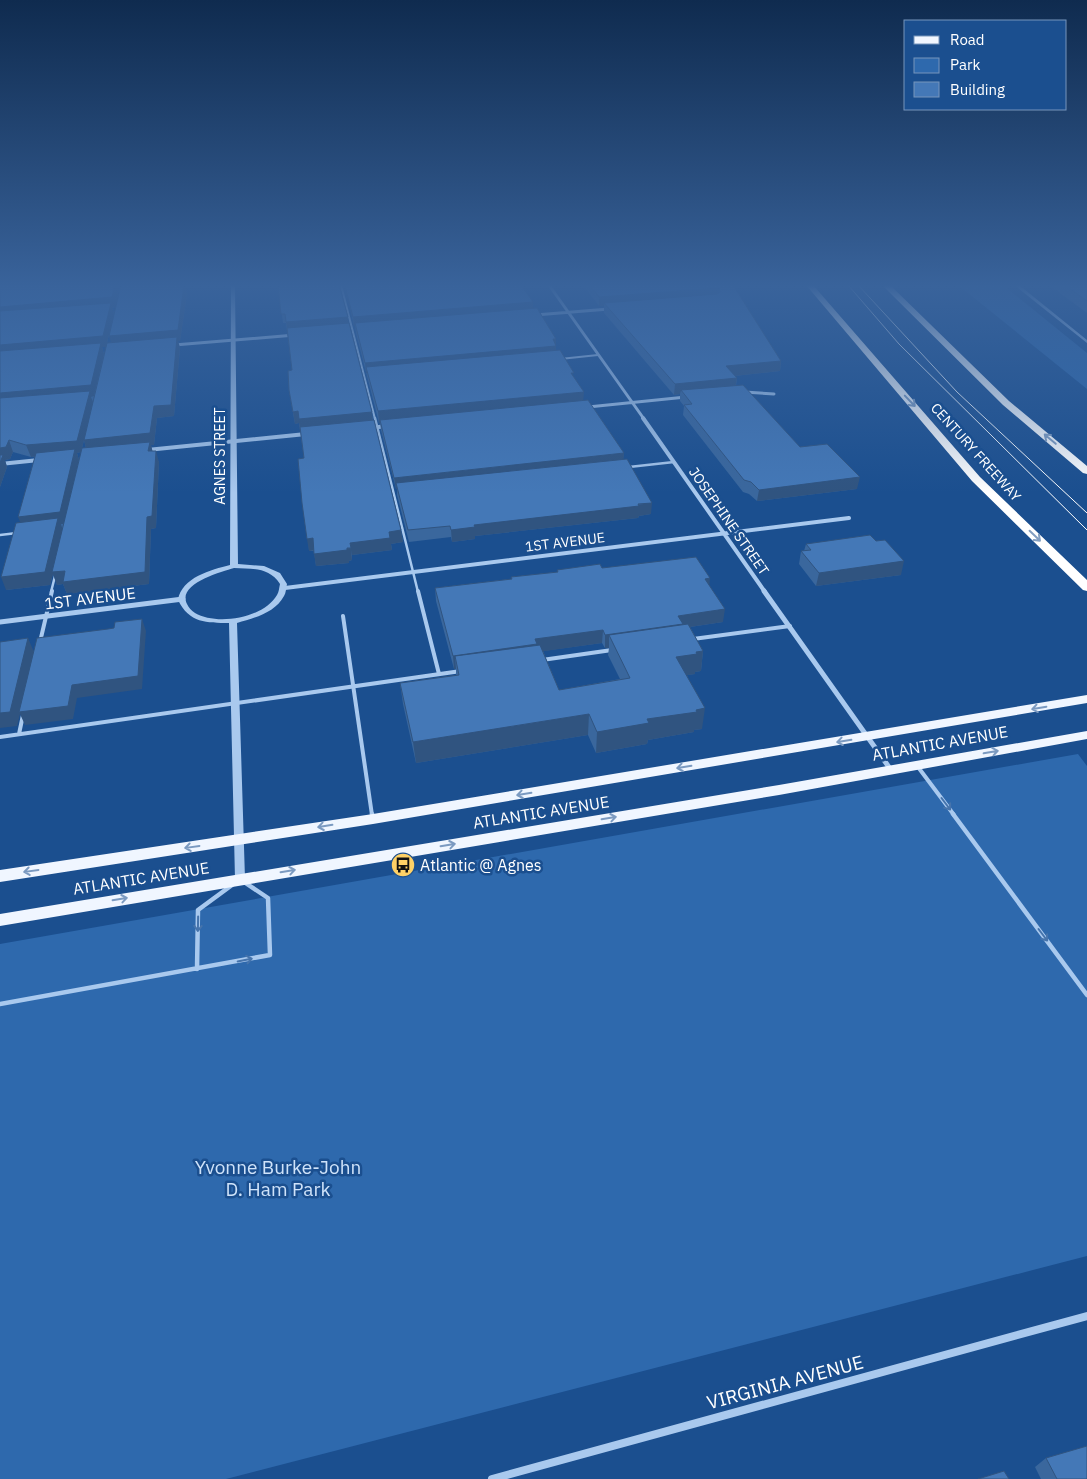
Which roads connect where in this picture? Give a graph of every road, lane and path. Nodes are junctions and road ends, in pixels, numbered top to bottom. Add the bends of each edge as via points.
1 (233, 354) edge
2 (358, 354) edge
3 (868, 354) edge
4 (955, 354) edge
5 (598, 355) joint
6 (559, 359) edge
7 (736, 392) edge
8 (774, 394) dead end
9 (692, 397) edge
10 (632, 403) junction
11 (579, 408) edge
12 (396, 426) edge
13 (367, 428) edge
14 (377, 428) junction
15 (308, 434) edge
16 (234, 442) junction
17 (140, 451) edge
18 (46, 460) edge
19 (674, 462) junction
20 (0, 464) edge
21 (626, 468) edge
22 (1087, 471) edge
23 (403, 491) edge
24 (393, 492) junction
25 (849, 518) dead end
26 (19, 533) edge
27 (724, 533) junction
28 (0, 535) edge
29 (234, 566) junction
30 (56, 572) edge
31 (413, 572) junction
32 (1087, 587) edge
33 (285, 588) junction
34 (182, 599) junction
35 (46, 616) junction
36 (344, 616) dead end
37 (233, 621) junction
38 (0, 622) edge
39 (790, 626) junction
40 (692, 639) edge
41 (40, 643) edge
42 (614, 650) edge
43 (536, 660) edge
44 (468, 670) edge
45 (439, 674) junction
46 (354, 687) junction
47 (1087, 699) edge
48 (236, 704) junction
49 (25, 707) edge
50 (19, 734) junction
51 (1087, 736) edge
52 (0, 737) edge
53 (868, 737) junction
54 (917, 765) junction
55 (891, 770) junction
56 (374, 819) junction
57 (240, 840) junction
58 (0, 876) edge
59 (240, 879) junction
60 (0, 920) edge
61 (197, 969) junction
62 (1087, 995) edge
63 (0, 1004) edge
64 (1087, 1316) edge
65 (492, 1479) edge

1 - 16 street, AGNES STREET
2 - 14 lane
3 -> 32 highway, CENTURY FREEWAY via 976,479
22 -> 4 highway via 1006,403
5 - 6 lane
5 - 10 street, JOSEPHINE STREET
7 - 8 street
9 - 10 street
10 - 11 street
10 - 19 street, JOSEPHINE STREET
12 - 14 street
13 - 14 street
14 - 24 lane
15 - 16 street
16 - 17 street
16 - 29 street, AGNES STREET
18 - 20 street
19 - 21 lane
19 - 27 street, JOSEPHINE STREET
23 - 24 lane
24 - 31 lane
25 - 27 street, 1ST AVENUE
26 - 28 lane
27 - 31 street, 1ST AVENUE
27 - 39 street, JOSEPHINE STREET
29 - 33 street via 274,572 282,579
29 - 34 street via 197,579 184,592
30 - 35 lane
31 - 33 street, 1ST AVENUE
31 - 45 lane
33 - 37 street via 274,606
34 - 35 street, 1ST AVENUE
34 - 37 street via 184,606 195,616 219,622
35 - 38 street, 1ST AVENUE
35 - 41 lane
36 - 46 lane
37 - 48 street
39 - 40 lane
39 - 53 street, JOSEPHINE STREET
42 - 43 lane
44 - 45 lane
45 - 46 lane
46 - 48 lane
46 - 56 lane
47 -> 53 main road, ATLANTIC AVENUE
48 - 50 lane
48 - 57 street
49 - 50 lane
50 - 52 lane
54 -> 51 main road, ATLANTIC AVENUE
53 - 55 street, JOSEPHINE STREET
53 -> 56 main road, ATLANTIC AVENUE
54 - 55 main road, ATLANTIC AVENUE
54 -> 62 lane
59 -> 55 main road, ATLANTIC AVENUE
56 -> 57 main road, ATLANTIC AVENUE
57 -> 58 main road, ATLANTIC AVENUE
57 - 59 street
60 -> 59 main road, ATLANTIC AVENUE
59 -> 61 lane via 198,910
61 -> 59 lane via 270,955 268,898
61 - 63 lane
64 - 65 street, VIRGINIA AVENUE

